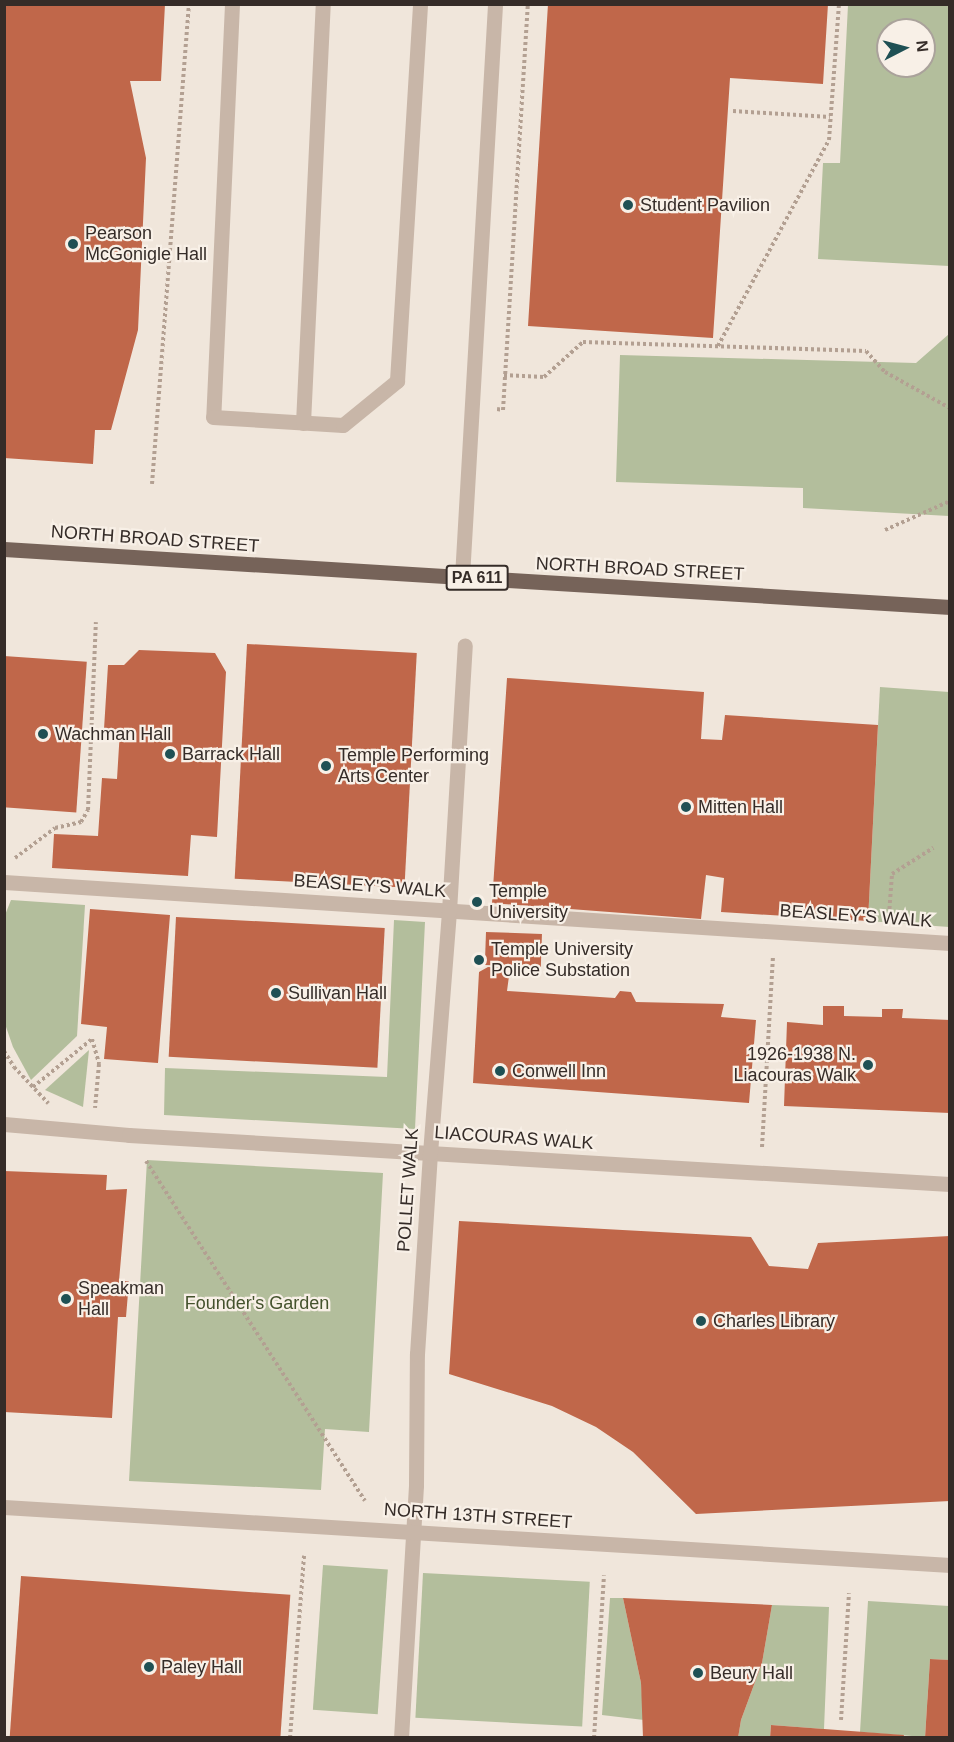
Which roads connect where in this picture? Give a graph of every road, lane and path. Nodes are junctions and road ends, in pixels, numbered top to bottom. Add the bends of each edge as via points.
1 (189, 4) edge
2 (232, 4) edge
3 (323, 4) edge
4 (420, 4) edge
5 (495, 4) edge
6 (528, 4) edge
7 (839, 4) edge
8 (733, 111) dead end
9 (830, 117) junction
10 (718, 346) junction
11 (950, 408) edge
12 (303, 423) junction
13 (152, 483) dead end
14 (950, 501) edge
15 (885, 530) dead end
16 (4, 549) edge
17 (462, 577) junction
18 (950, 607) edge
19 (96, 622) dead end
20 (465, 645) dead end
21 (933, 848) dead end
22 (12, 861) dead end
23 (4, 882) edge
24 (449, 910) junction
25 (775, 930) junction
26 (888, 938) junction
27 (950, 943) edge
28 (4, 1051) edge
29 (33, 1087) junction
30 (4, 1124) edge
31 (73, 1130) junction
32 (92, 1131) junction
33 (129, 1135) junction
34 (429, 1153) junction
35 (760, 1172) junction
36 (950, 1184) edge
37 (365, 1501) dead end
38 (4, 1507) edge
39 (412, 1532) junction
40 (304, 1556) dead end
41 (950, 1565) edge
42 (604, 1575) dead end
43 (849, 1593) dead end
44 (841, 1720) dead end
45 (290, 1737) edge
46 (400, 1737) edge
47 (594, 1737) edge

1 - 13 path
2 - 12 street via 213,417
3 - 12 street
4 - 12 street via 397,381 343,425
5 - 17 street
6 - 10 path via 504,375 544,377 583,342
7 - 9 path
8 - 9 path
9 - 10 path via 829,140
10 - 11 path via 866,351 885,372
14 - 15 path
16 - 17 main road, NORTH BROAD STREET / PA 611
17 - 18 main road, NORTH BROAD STREET / PA 611
19 - 22 path via 88,810 81,822 55,828
20 - 24 street, POLLET WALK
21 - 26 path via 892,874
23 - 24 street, BEASLEY'S WALK
24 - 25 street, BEASLEY'S WALK
24 - 34 street, POLLET WALK
25 - 26 street, BEASLEY'S WALK
25 - 35 path
26 - 27 street, BEASLEY'S WALK
28 - 29 path
29 - 31 path
29 - 32 path via 92,1039 99,1064
30 - 31 street, LIACOURAS WALK
31 - 32 street, LIACOURAS WALK
32 - 33 street, LIACOURAS WALK
33 - 34 street, LIACOURAS WALK
33 - 37 path
34 - 35 street, LIACOURAS WALK
34 - 39 street, POLLET WALK
35 - 36 street, LIACOURAS WALK
38 - 39 street, NORTH 13TH STREET
39 - 41 street, NORTH 13TH STREET
39 - 46 street, POLLET WALK
40 - 45 path
42 - 47 path
43 - 44 path

